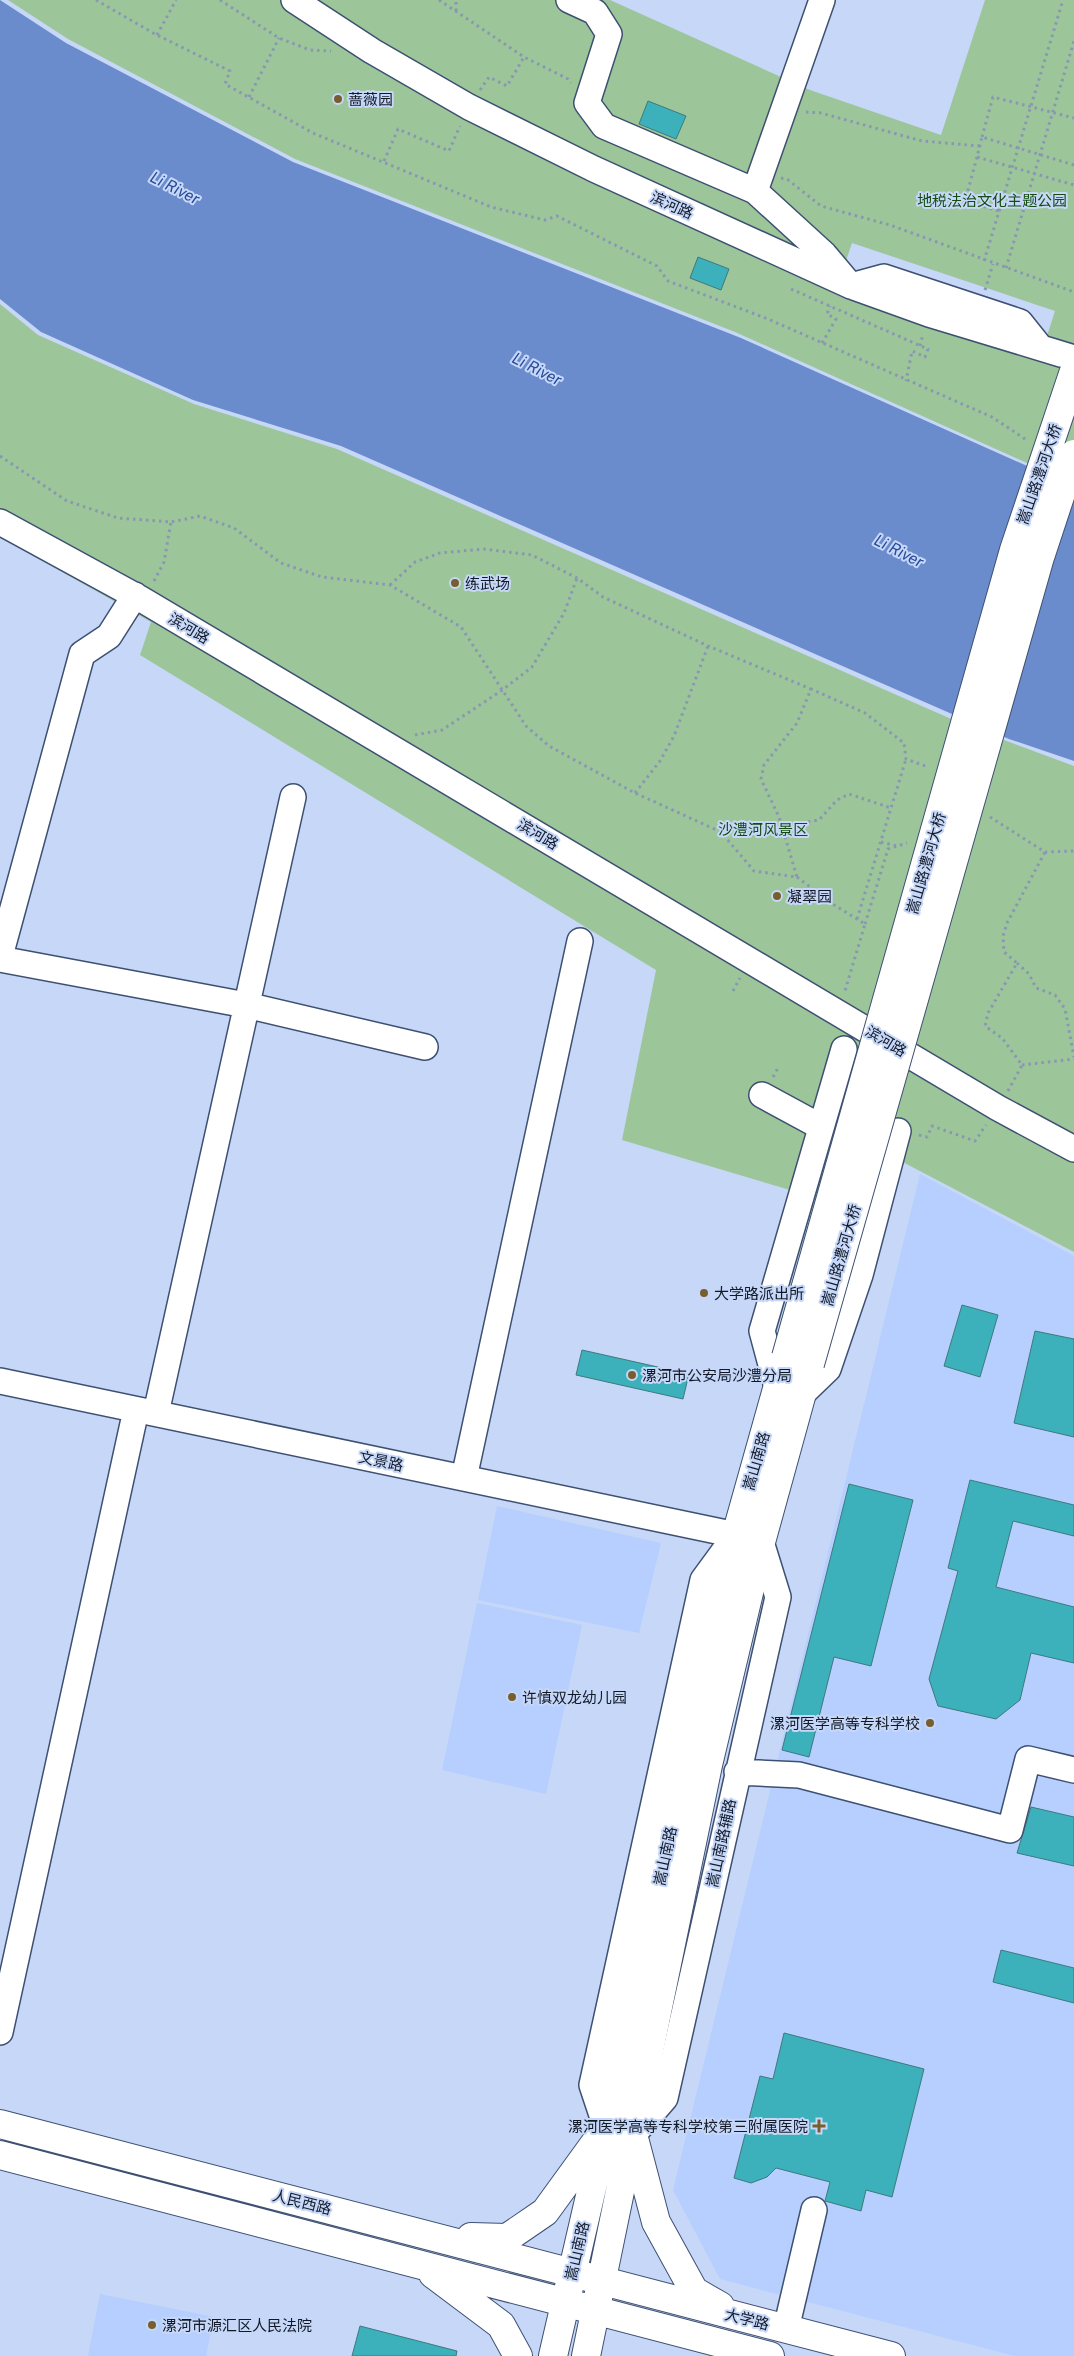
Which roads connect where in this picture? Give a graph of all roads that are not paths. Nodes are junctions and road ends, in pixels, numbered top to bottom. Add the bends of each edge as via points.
1 (294, 0) edge
2 (569, 0) edge
3 (822, 0) edge
4 (758, 183) junction
5 (851, 286) junction
6 (1074, 358) edge
7 (1074, 371) edge
8 (1074, 454) edge
9 (0, 522) edge
10 (138, 597) junction
11 (293, 797) dead end
12 (580, 941) dead end
13 (0, 957) edge
14 (246, 1005) junction
15 (425, 1047) dead end
16 (844, 1049) dead end
17 (762, 1095) dead end
18 (821, 1127) junction
19 (898, 1131) road end
20 (1074, 1149) edge
21 (798, 1360) junction
22 (0, 1381) edge
23 (789, 1391) junction
24 (146, 1411) junction
25 (464, 1478) junction
26 (736, 1535) junction
27 (762, 1542) junction
28 (1074, 1770) edge
29 (737, 1772) junction
30 (0, 2032) edge
31 (0, 2124) edge
32 (606, 2127) junction
33 (633, 2135) junction
34 (0, 2155) edge
35 (814, 2210) dead end
36 (435, 2236) junction
37 (422, 2266) junction
38 (572, 2273) junction
39 (604, 2280) junction
40 (564, 2304) junction
41 (597, 2312) junction
42 (741, 2318) junction
43 (786, 2329) junction
44 (732, 2346) junction
45 (518, 2356) edge
46 (553, 2356) edge
47 (586, 2356) edge
48 (695, 2356) edge
49 (770, 2356) edge
50 (891, 2356) edge

1 - 5 street, 滨河路 via 372,51 469,106 602,173
2 - 4 street via 595,12 608,34 587,103 604,126
3 - 4 street
4 - 5 street
5 - 6 street, 滨河路 via 929,314
7 - 21 main road, 嵩山路澧河大桥, bridge via 1014,550
8 - 21 main road, 嵩山路澧河大桥, bridge via 1040,556
9 - 10 street, 滨河路
10 - 13 street via 109,636 82,654
10 - 20 street, 滨河路 via 998,1108
11 - 14 street
12 - 25 street
13 - 14 street
14 - 15 street
14 - 24 street
16 - 18 street
17 - 18 street
18 - 23 street via 762,1331
19 - 23 street via 860,1275 828,1369
21 - 23 main road, 嵩山南路
22 - 24 street, 文景路
23 - 26 main road, 嵩山南路
23 - 27 main road, 嵩山南路
24 - 25 street, 文景路
24 - 30 street
25 - 26 street, 文景路
26 - 27 street, 文景路
26 - 32 main road, 嵩山南路
27 - 29 street, 嵩山南路辅路 via 778,1597
27 - 33 main road, 嵩山南路 via 708,1765
28 - 29 street via 1028,1759 1010,1830 799,1775
29 - 33 street, 嵩山南路辅路 via 665,2098
31 - 36 main road, 人民西路
32 - 36 main road via 545,2212 506,2238
32 - 38 main road, 嵩山南路
33 - 39 main road, 嵩山南路
33 - 42 main road via 656,2222 694,2290
34 - 37 main road, 人民西路
35 - 43 street
36 - 38 main road, 人民西路
37 - 40 main road, 人民西路
37 - 45 main road via 501,2325
38 - 39 main road, 人民西路
38 - 40 main road, 嵩山南路
39 - 41 main road, 嵩山南路
39 - 42 main road, 大学路
40 - 41 main road, 人民西路
40 - 46 main road, 嵩山南路
41 - 44 main road, 大学路
41 - 47 main road, 嵩山南路
42 - 43 main road, 大学路
43 - 50 main road, 大学路
44 - 48 main road
44 - 49 main road, 大学路

